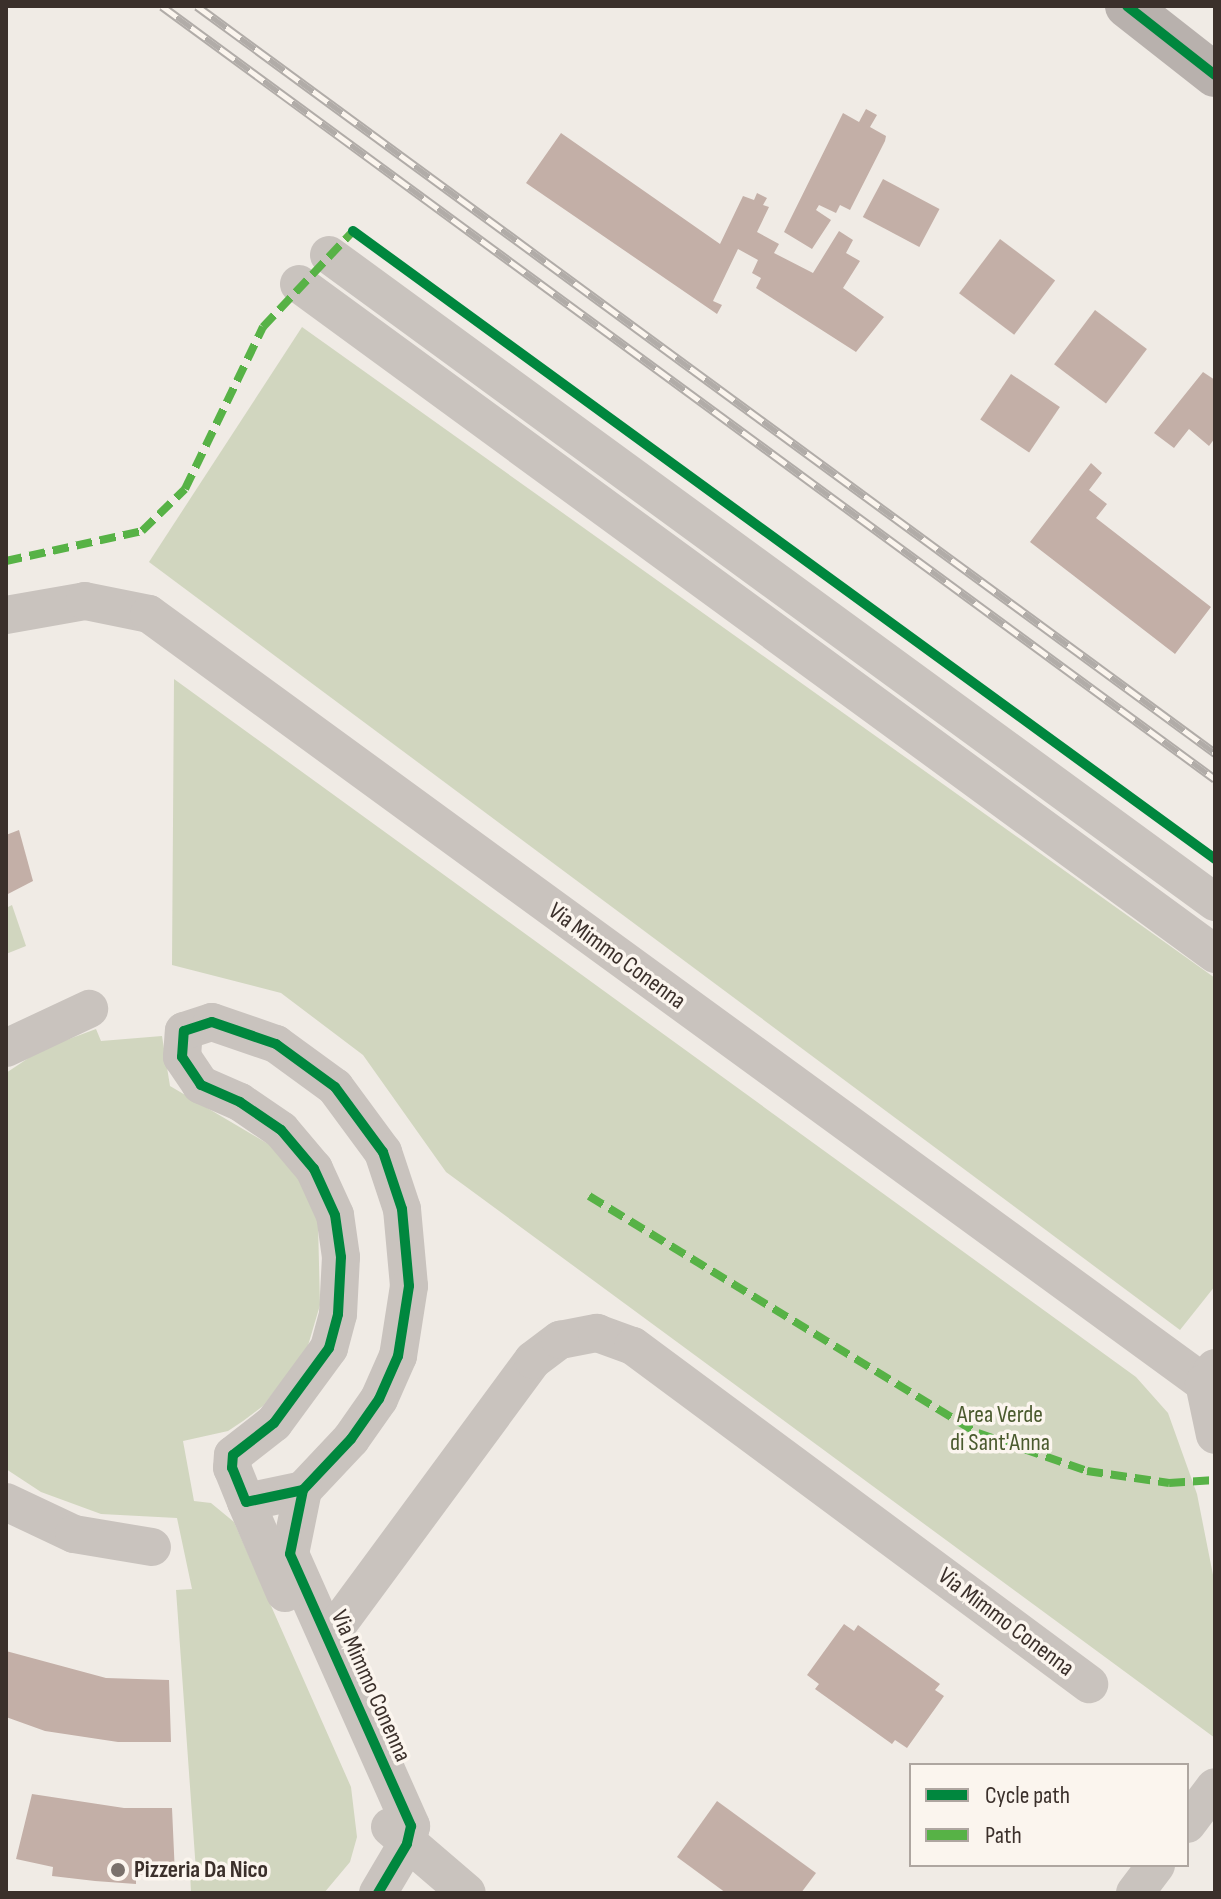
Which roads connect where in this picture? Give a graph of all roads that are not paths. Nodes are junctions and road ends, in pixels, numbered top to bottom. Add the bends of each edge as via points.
1 (1127, 6) edge
2 (1215, 75) edge
3 (329, 255) dead end
4 (299, 284) dead end
5 (6, 615) edge
6 (1215, 902) edge
7 (1215, 954) edge
8 (89, 1009) dead end
9 (6, 1048) edge
10 (1209, 1376) edge
11 (1215, 1435) edge
12 (303, 1490) junction
13 (6, 1502) edge
14 (246, 1502) junction
15 (152, 1547) dead end
16 (328, 1638) junction
17 (1089, 1684) dead end
18 (1215, 1787) edge
19 (1189, 1821) edge
20 (407, 1844) junction
21 (1154, 1867) edge
22 (378, 1893) edge
23 (467, 1893) edge
24 (1135, 1893) edge

1 - 2 main road
3 - 6 street
4 - 7 street
5 - 10 street, Via Mimmo Conenna via 85,601 149,614
8 - 9 street
10 - 11 street
12 - 14 street
12 - 14 street, Via Mimmo Conenna via 351,1439 379,1399 398,1356 409,1286 402,1209 383,1152 335,1087 276,1044 212,1022 184,1031 182,1057 201,1085 240,1102 281,1130 314,1169 335,1215 341,1257 338,1314 329,1348 274,1423 233,1455 232,1468
12 - 16 street, Via Mimmo Conenna via 290,1554
13 - 15 street via 74,1534
14 - 20 street, Via Mimmo Conenna via 382,1819
16 - 17 street, Via Mimmo Conenna via 533,1360 560,1340 597,1333 633,1346
16 - 20 street, Via Mimmo Conenna via 411,1826
18 - 19 street
20 - 22 street
20 - 23 street, Via Mimmo Conenna
21 - 24 street

